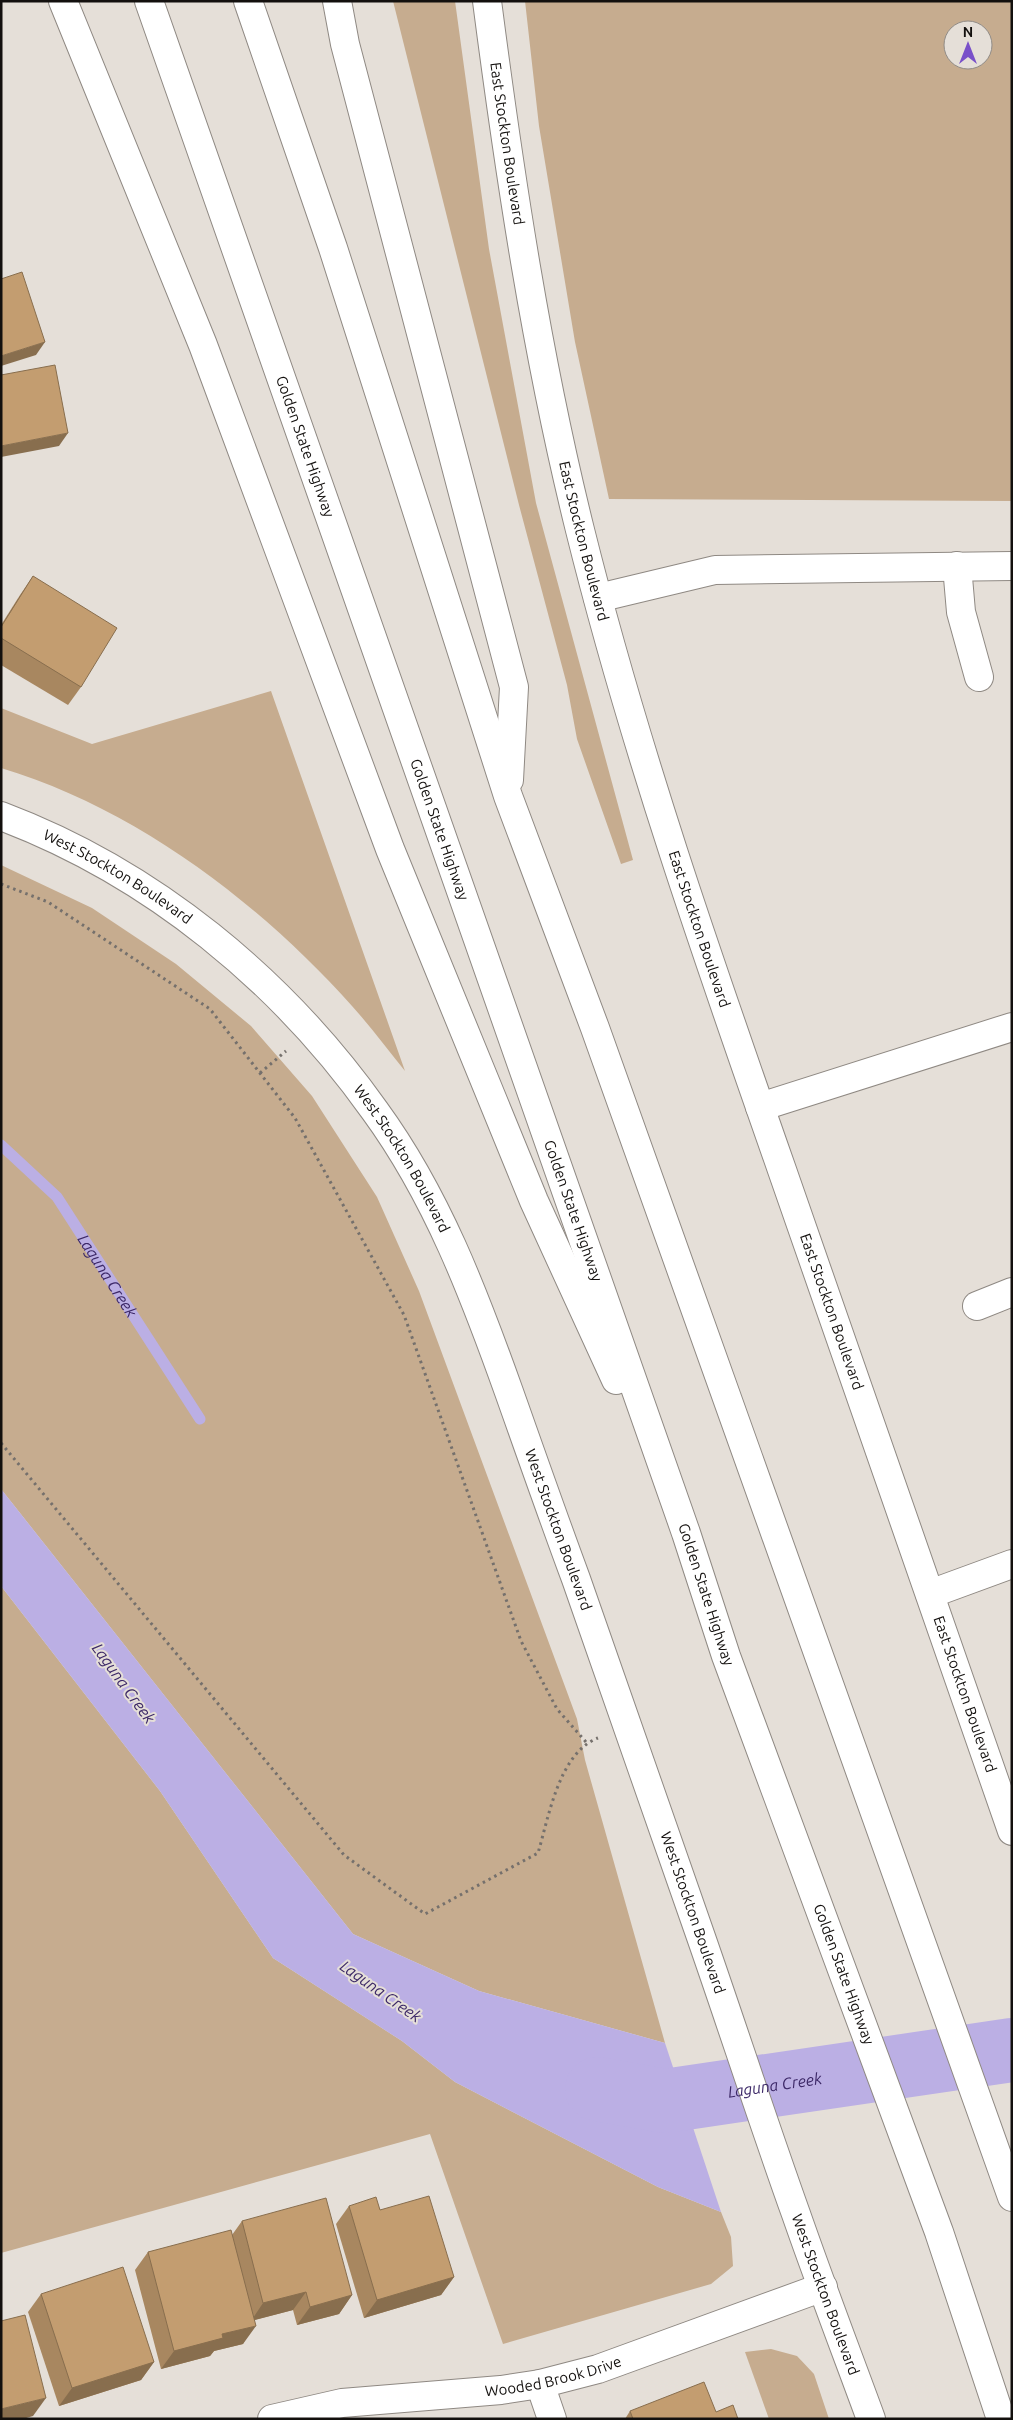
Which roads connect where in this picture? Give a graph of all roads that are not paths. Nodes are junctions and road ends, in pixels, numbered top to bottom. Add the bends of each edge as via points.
1 (63, 1) edge
2 (149, 1) edge
3 (248, 1) edge
4 (336, 1) edge
5 (487, 1) edge
6 (957, 566) junction
7 (1012, 566) edge
8 (598, 598) junction
9 (979, 677) dead end
10 (508, 796) junction
11 (1, 816) edge
12 (1012, 1027) edge
13 (760, 1107) junction
14 (1012, 1292) edge
15 (977, 1306) dead end
16 (686, 1533) junction
17 (1012, 1564) edge
18 (930, 1594) junction
19 (1012, 1831) edge
20 (1012, 2197) edge
21 (823, 2287) junction
22 (540, 2384) junction
23 (272, 2419) edge
24 (552, 2419) edge
25 (872, 2419) edge
26 (1001, 2419) edge

1 - 16 main road via 204,345 397,867 534,1201
2 - 16 main road, Golden State Highway
3 - 10 main road via 333,248
4 - 10 main road via 514,688
5 - 8 main road, East Stockton Boulevard via 513,186 547,377
6 - 7 main road
6 - 8 main road via 715,570
6 - 9 main road via 961,612
8 - 13 main road, East Stockton Boulevard via 705,951
10 - 20 main road via 595,1028
11 - 21 main road, West Stockton Boulevard via 106,865 185,917 245,964 343,1067 408,1160 444,1227 483,1320 650,1787
12 - 13 main road
13 - 18 main road, East Stockton Boulevard
14 - 15 main road
16 - 26 main road, Golden State Highway via 726,1656 939,2232
17 - 18 main road
18 - 19 main road, East Stockton Boulevard
21 - 22 main road, Wooded Brook Drive via 598,2369
21 - 25 main road, West Stockton Boulevard
22 - 23 main road, Wooded Brook Drive via 342,2403
22 - 24 main road

